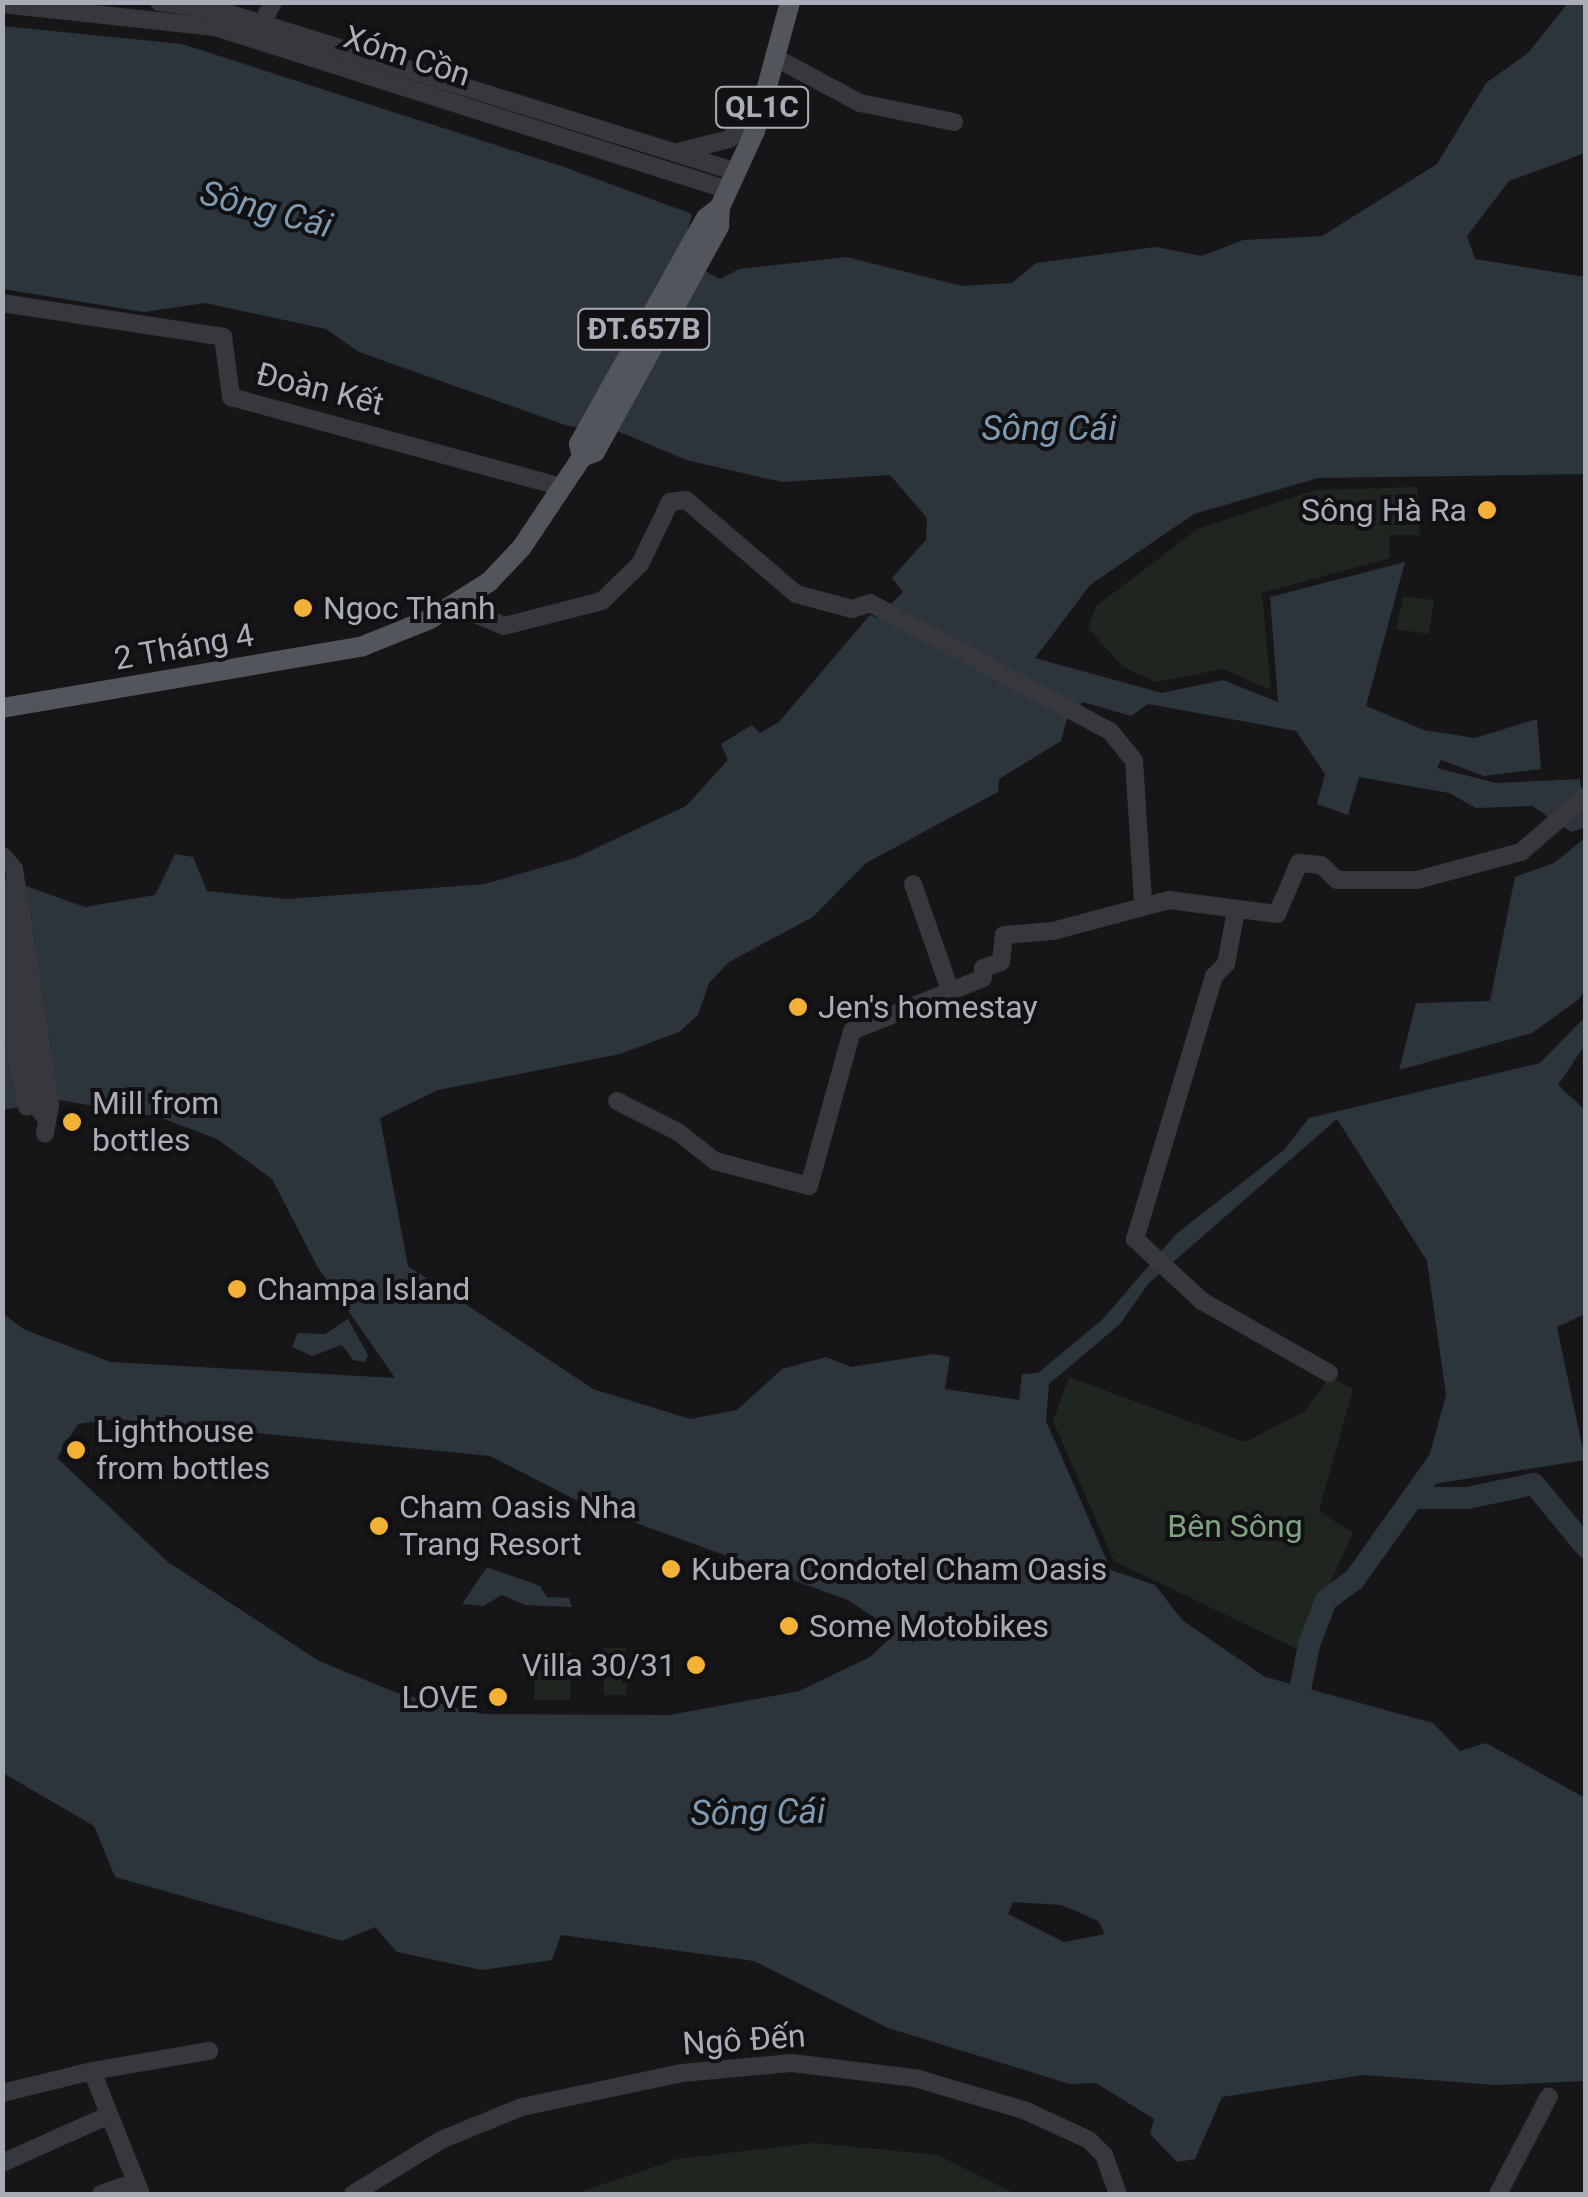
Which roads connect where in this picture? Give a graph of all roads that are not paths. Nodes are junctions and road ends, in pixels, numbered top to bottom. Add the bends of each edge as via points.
1 (159, 2) edge
2 (273, 2) edge
3 (790, 2) edge
4 (2, 4) edge
5 (216, 18) junction
6 (262, 23) junction
7 (776, 58) junction
8 (762, 107) junction
9 (954, 122) dead end
10 (673, 152) junction
11 (728, 190) junction
12 (2, 303) edge
13 (554, 485) dead end
14 (466, 598) junction
15 (2, 708) edge
16 (1586, 796) edge
17 (3, 855) edge
18 (913, 884) dead end
19 (2, 892) edge
20 (1143, 902) junction
21 (1236, 911) junction
22 (2, 980) edge
23 (950, 990) junction
24 (617, 1101) dead end
25 (43, 1109) junction
26 (1329, 1373) dead end
27 (209, 2051) dead end
28 (92, 2071) junction
29 (2, 2093) edge
30 (1549, 2096) dead end
31 (107, 2116) junction
32 (2, 2163) edge
33 (138, 2188) edge
34 (101, 2194) edge
35 (353, 2194) edge
36 (1118, 2194) edge
37 (1498, 2194) edge

1 - 5 street, Xóm Cồn
2 - 6 street
3 - 7 main road, QL1C
4 - 5 street, Xóm Cồn
5 - 6 street, Xóm Cồn
5 - 11 street, Xóm Cồn
6 - 10 street, Xóm Cồn
7 - 8 main road, QL1C
7 - 9 street via 860,103
8 - 10 street via 729,139
8 - 11 main road, QL1C
10 - 11 street, Xóm Cồn
11 - 14 main road, 2 Tháng 4 / ĐT.657B via 719,226 589,454 522,547
12 - 13 street, Đoàn Kết via 215,334 226,345 232,398
14 - 15 main road, 2 Tháng 4 via 363,646
14 - 20 street via 475,614 504,626 602,602 630,577 670,502 680,498 796,594 852,610 870,603 1091,720 1127,747 1134,760
16 - 21 street via 1552,831 1507,858 1417,880 1336,880 1321,866 1299,863 1277,914
17 - 25 street via 14,869
18 - 23 street
19 - 25 street
20 - 21 street
20 - 23 street via 1052,930 1004,935 1001,962 984,968 983,978
21 - 26 street via 1226,964 1214,976 1136,1238 1215,1310
22 - 25 street via 23,1101 45,1134
23 - 24 street via 852,1032 809,1186 715,1161 678,1132
27 - 28 street
28 - 29 street
28 - 31 street
30 - 37 street
31 - 32 street
31 - 33 street
33 - 34 street
35 - 36 street, Ngô Đến via 441,2140 522,2107 682,2073 792,2063 915,2078 1024,2110 1089,2140 1104,2156

